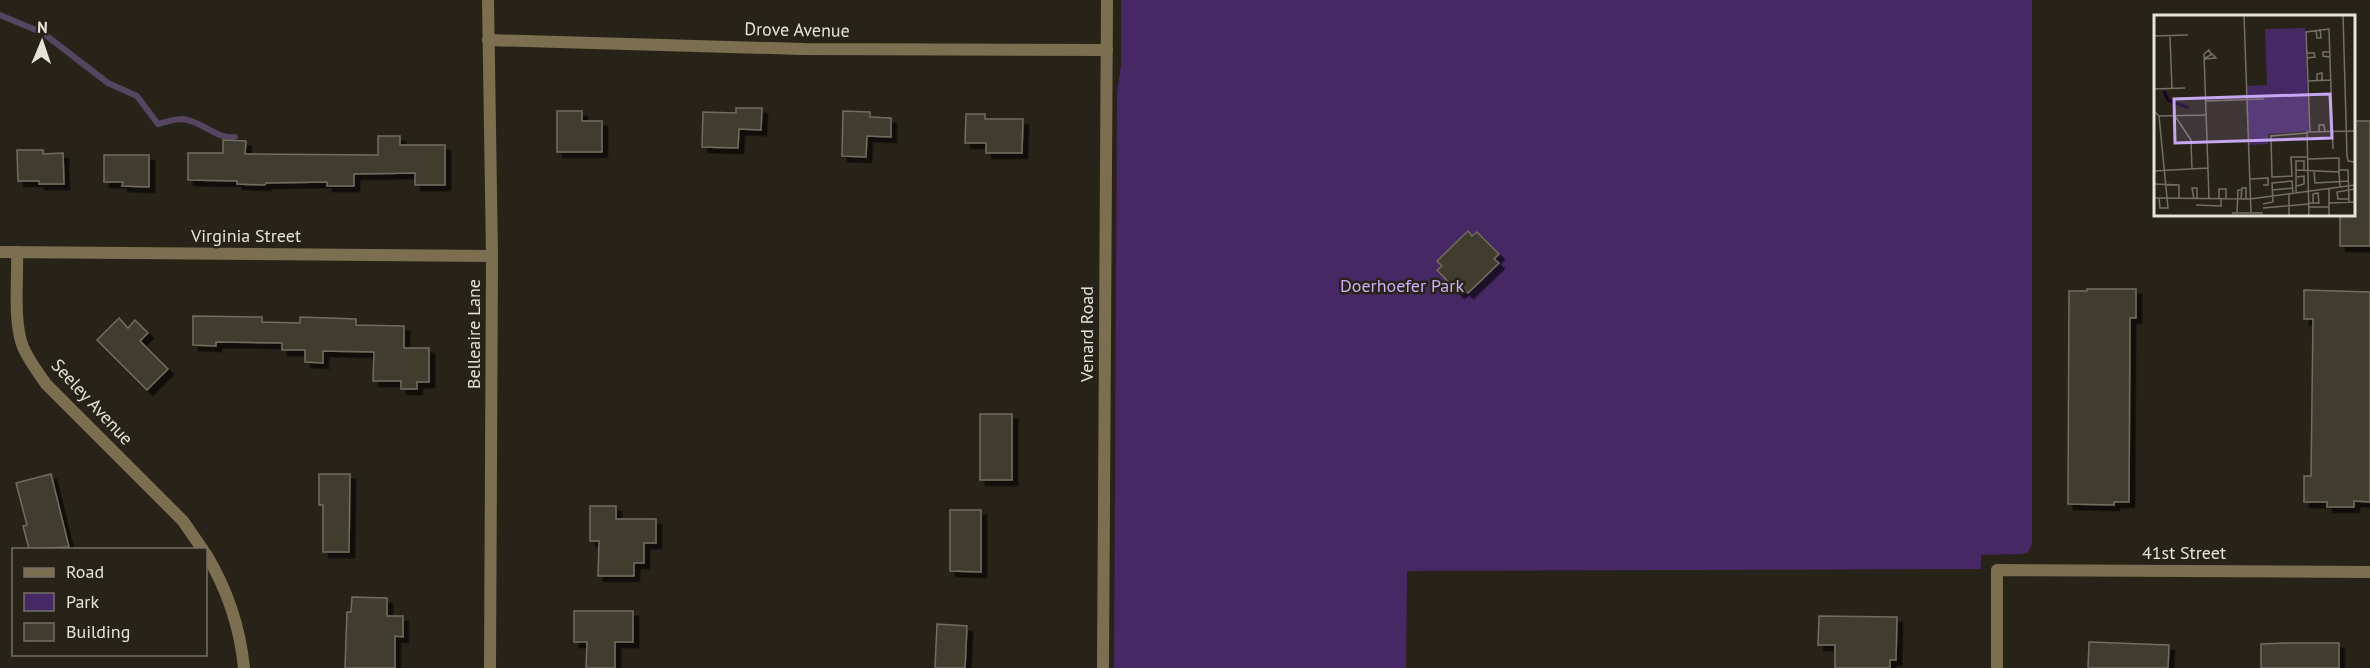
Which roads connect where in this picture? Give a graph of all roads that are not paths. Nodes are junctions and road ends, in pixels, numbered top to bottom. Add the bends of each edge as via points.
1 (488, 0) edge
2 (1107, 0) edge
3 (488, 40) junction
4 (1107, 50) junction
5 (0, 252) edge
6 (17, 252) junction
7 (492, 256) junction
8 (201, 548) edge
9 (207, 556) edge
10 (2370, 572) edge
11 (244, 668) edge
12 (490, 668) edge
13 (1103, 668) edge
14 (1996, 668) edge

1 - 3 street, Belleaire Lane
2 - 4 street, Venard Road
3 - 4 street, Drove Avenue via 803,49
3 - 7 street, Belleaire Lane
4 - 13 street, Venard Road
5 - 6 street, Virginia Street
6 - 7 street, Virginia Street
6 - 8 street, Seeley Avenue via 18,316 22,345 30,361 46,384 183,521
7 - 12 street, Belleaire Lane
9 - 11 street via 229,602
10 - 14 street, 41st Street via 1997,570

